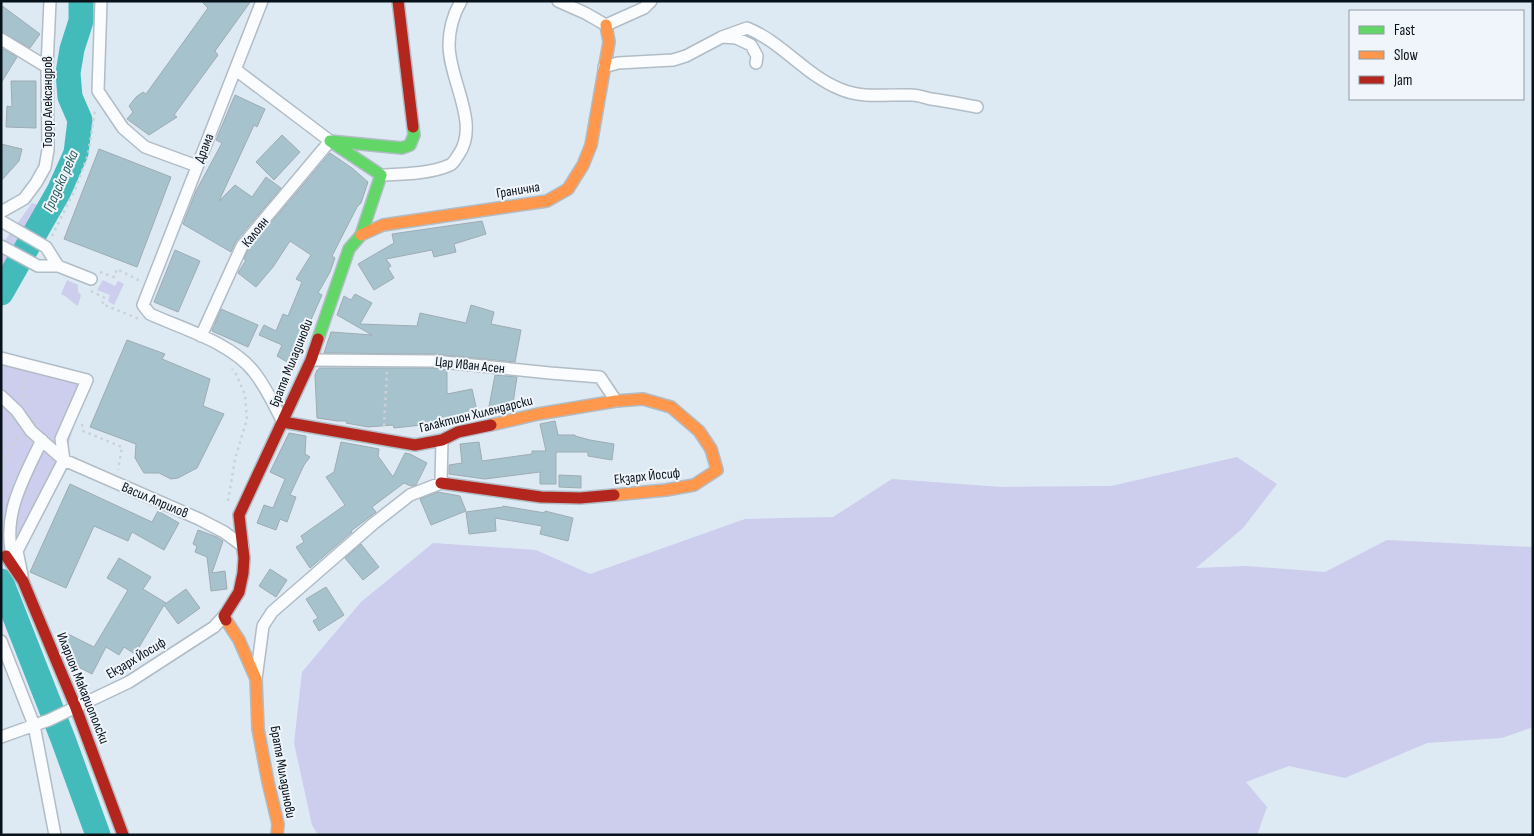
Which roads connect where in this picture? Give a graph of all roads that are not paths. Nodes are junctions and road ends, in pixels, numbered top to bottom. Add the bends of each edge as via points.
1 (50, 1) edge
2 (101, 1) edge
3 (262, 1) edge
4 (398, 1) edge
5 (460, 1) edge
6 (558, 1) edge
7 (651, 1) edge
8 (606, 25) junction
9 (722, 38) junction
10 (1, 39) edge
11 (756, 62) dead end
12 (47, 67) junction
13 (604, 67) junction
14 (236, 70) junction
15 (977, 107) dead end
16 (330, 141) junction
17 (197, 166) junction
18 (381, 175) junction
19 (1, 212) edge
20 (1, 221) edge
21 (361, 234) junction
22 (2, 246) edge
23 (58, 266) junction
24 (91, 279) road end
25 (200, 336) junction
26 (1, 358) edge
27 (311, 360) junction
28 (1, 396) edge
29 (616, 401) junction
30 (283, 422) junction
31 (42, 440) junction
32 (442, 440) junction
33 (64, 460) junction
34 (441, 483) junction
35 (1, 543) edge
36 (243, 546) junction
37 (23, 581) junction
38 (224, 616) junction
39 (1, 641) edge
40 (256, 679) junction
41 (76, 708) junction
42 (34, 725) junction
43 (1, 737) edge
44 (55, 835) edge
45 (123, 835) edge
46 (277, 835) edge

1 - 12 street, Тодор Александров
2 - 17 street via 98,91 123,128 145,147
3 - 14 street, Драма
4 - 16 street via 414,136 410,145 402,148
5 - 18 street via 453,16 449,46 466,118 465,145 452,164 434,171
6 - 8 street
7 - 8 street via 644,8
8 - 13 street, Гранична via 609,42
9 - 11 street via 736,38 751,45 757,56
9 - 13 street via 674,60 618,63
9 - 15 street via 747,28 759,33 823,82 842,90 865,96 914,95
10 - 12 street
12 - 19 street, Тодор Александров via 48,150 45,167 24,199
13 - 21 street, Гранична via 591,145 568,189 548,201 383,225
14 - 16 street
14 - 17 street, Драма
16 - 18 street
16 - 25 street, Калоян via 242,246
17 - 25 street, Драма via 143,305 150,314
18 - 21 street, Братя Миладинови
20 - 23 street via 46,247
21 - 27 street, Братя Миладинови via 349,249
22 - 23 street via 38,266
23 - 24 street
25 - 30 street via 238,356 253,371
26 - 33 street via 87,380 61,439
27 - 29 street, Цар Иван Асен via 433,361 600,376
27 - 30 street, Братя Миладинови
28 - 31 street, Васил Априлов
29 - 32 street, Галактион Хилендарски via 538,414 458,432
29 - 34 street, Екзарх Йосиф via 643,399 671,407 699,431 717,470 694,485 580,498 541,497
30 - 32 street, Галактион Хилендарски via 415,445
30 - 36 street, Братя Миладинови via 239,515
31 - 33 street, Васил Априлов
31 - 37 street via 10,506 7,521 10,553
32 - 34 street
33 - 36 street, Васил Априлов via 198,519
33 - 37 street via 18,551
34 - 40 street via 410,496 373,524 272,612 263,626
35 - 37 street, Иларион Макариополски
36 - 38 street, Братя Миладинови via 239,592
37 - 41 street, Иларион Макариополски
38 - 40 street, Братя Миладинови via 239,640
38 - 41 street, Екзарх Йосиф via 214,627 129,682
39 - 42 street
40 - 46 street, Братя Миладинови via 258,729 278,824
41 - 42 street, Екзарх Йосиф
41 - 45 street, Иларион Макариополски
42 - 43 street, Екзарх Йосиф
42 - 44 street

